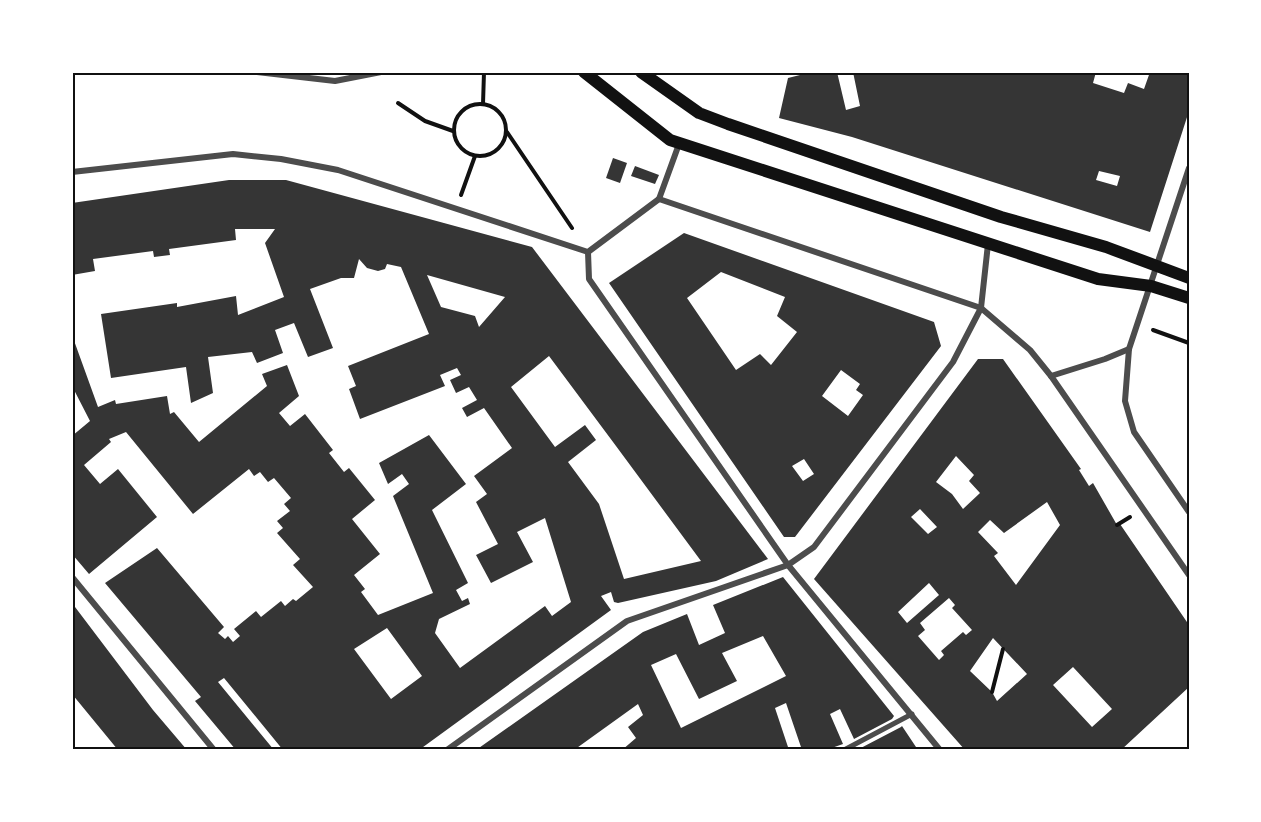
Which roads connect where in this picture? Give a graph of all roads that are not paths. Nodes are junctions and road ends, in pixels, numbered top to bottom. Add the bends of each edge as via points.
1 (257, 72) edge
2 (381, 72) edge
3 (584, 72) edge
4 (647, 74) edge
5 (679, 144) junction
6 (1189, 168) edge
7 (72, 172) edge
8 (659, 199) junction
9 (988, 244) junction
10 (588, 252) junction
11 (1159, 266) junction
12 (1189, 278) edge
13 (1151, 286) junction
14 (1189, 298) edge
15 (981, 308) junction
16 (1130, 349) junction
17 (1051, 376) junction
18 (1189, 512) edge
19 (788, 565) junction
20 (1189, 575) edge
21 (72, 577) edge
22 (912, 714) junction
23 (214, 750) edge
24 (447, 750) edge
25 (844, 750) edge
26 (940, 750) edge

1 - 2 street via 335,81
3 - 5 main road via 670,141
4 - 11 main road via 699,113 1001,217
5 - 8 street
5 - 9 main road
6 - 11 street
7 - 10 street via 233,154 281,159 338,170
8 - 10 street
8 - 15 street
9 - 13 main road via 1098,279
9 - 15 street
10 - 19 street via 589,279
11 - 12 main road
11 - 13 street
13 - 14 main road
13 - 16 street
15 - 17 street via 1030,350
15 - 19 street via 953,362 814,548
16 - 17 street
16 - 18 street via 1125,400 1134,432
17 - 20 street
19 - 22 street
19 - 24 street via 627,621
21 - 23 street
22 - 25 street
22 - 26 street

